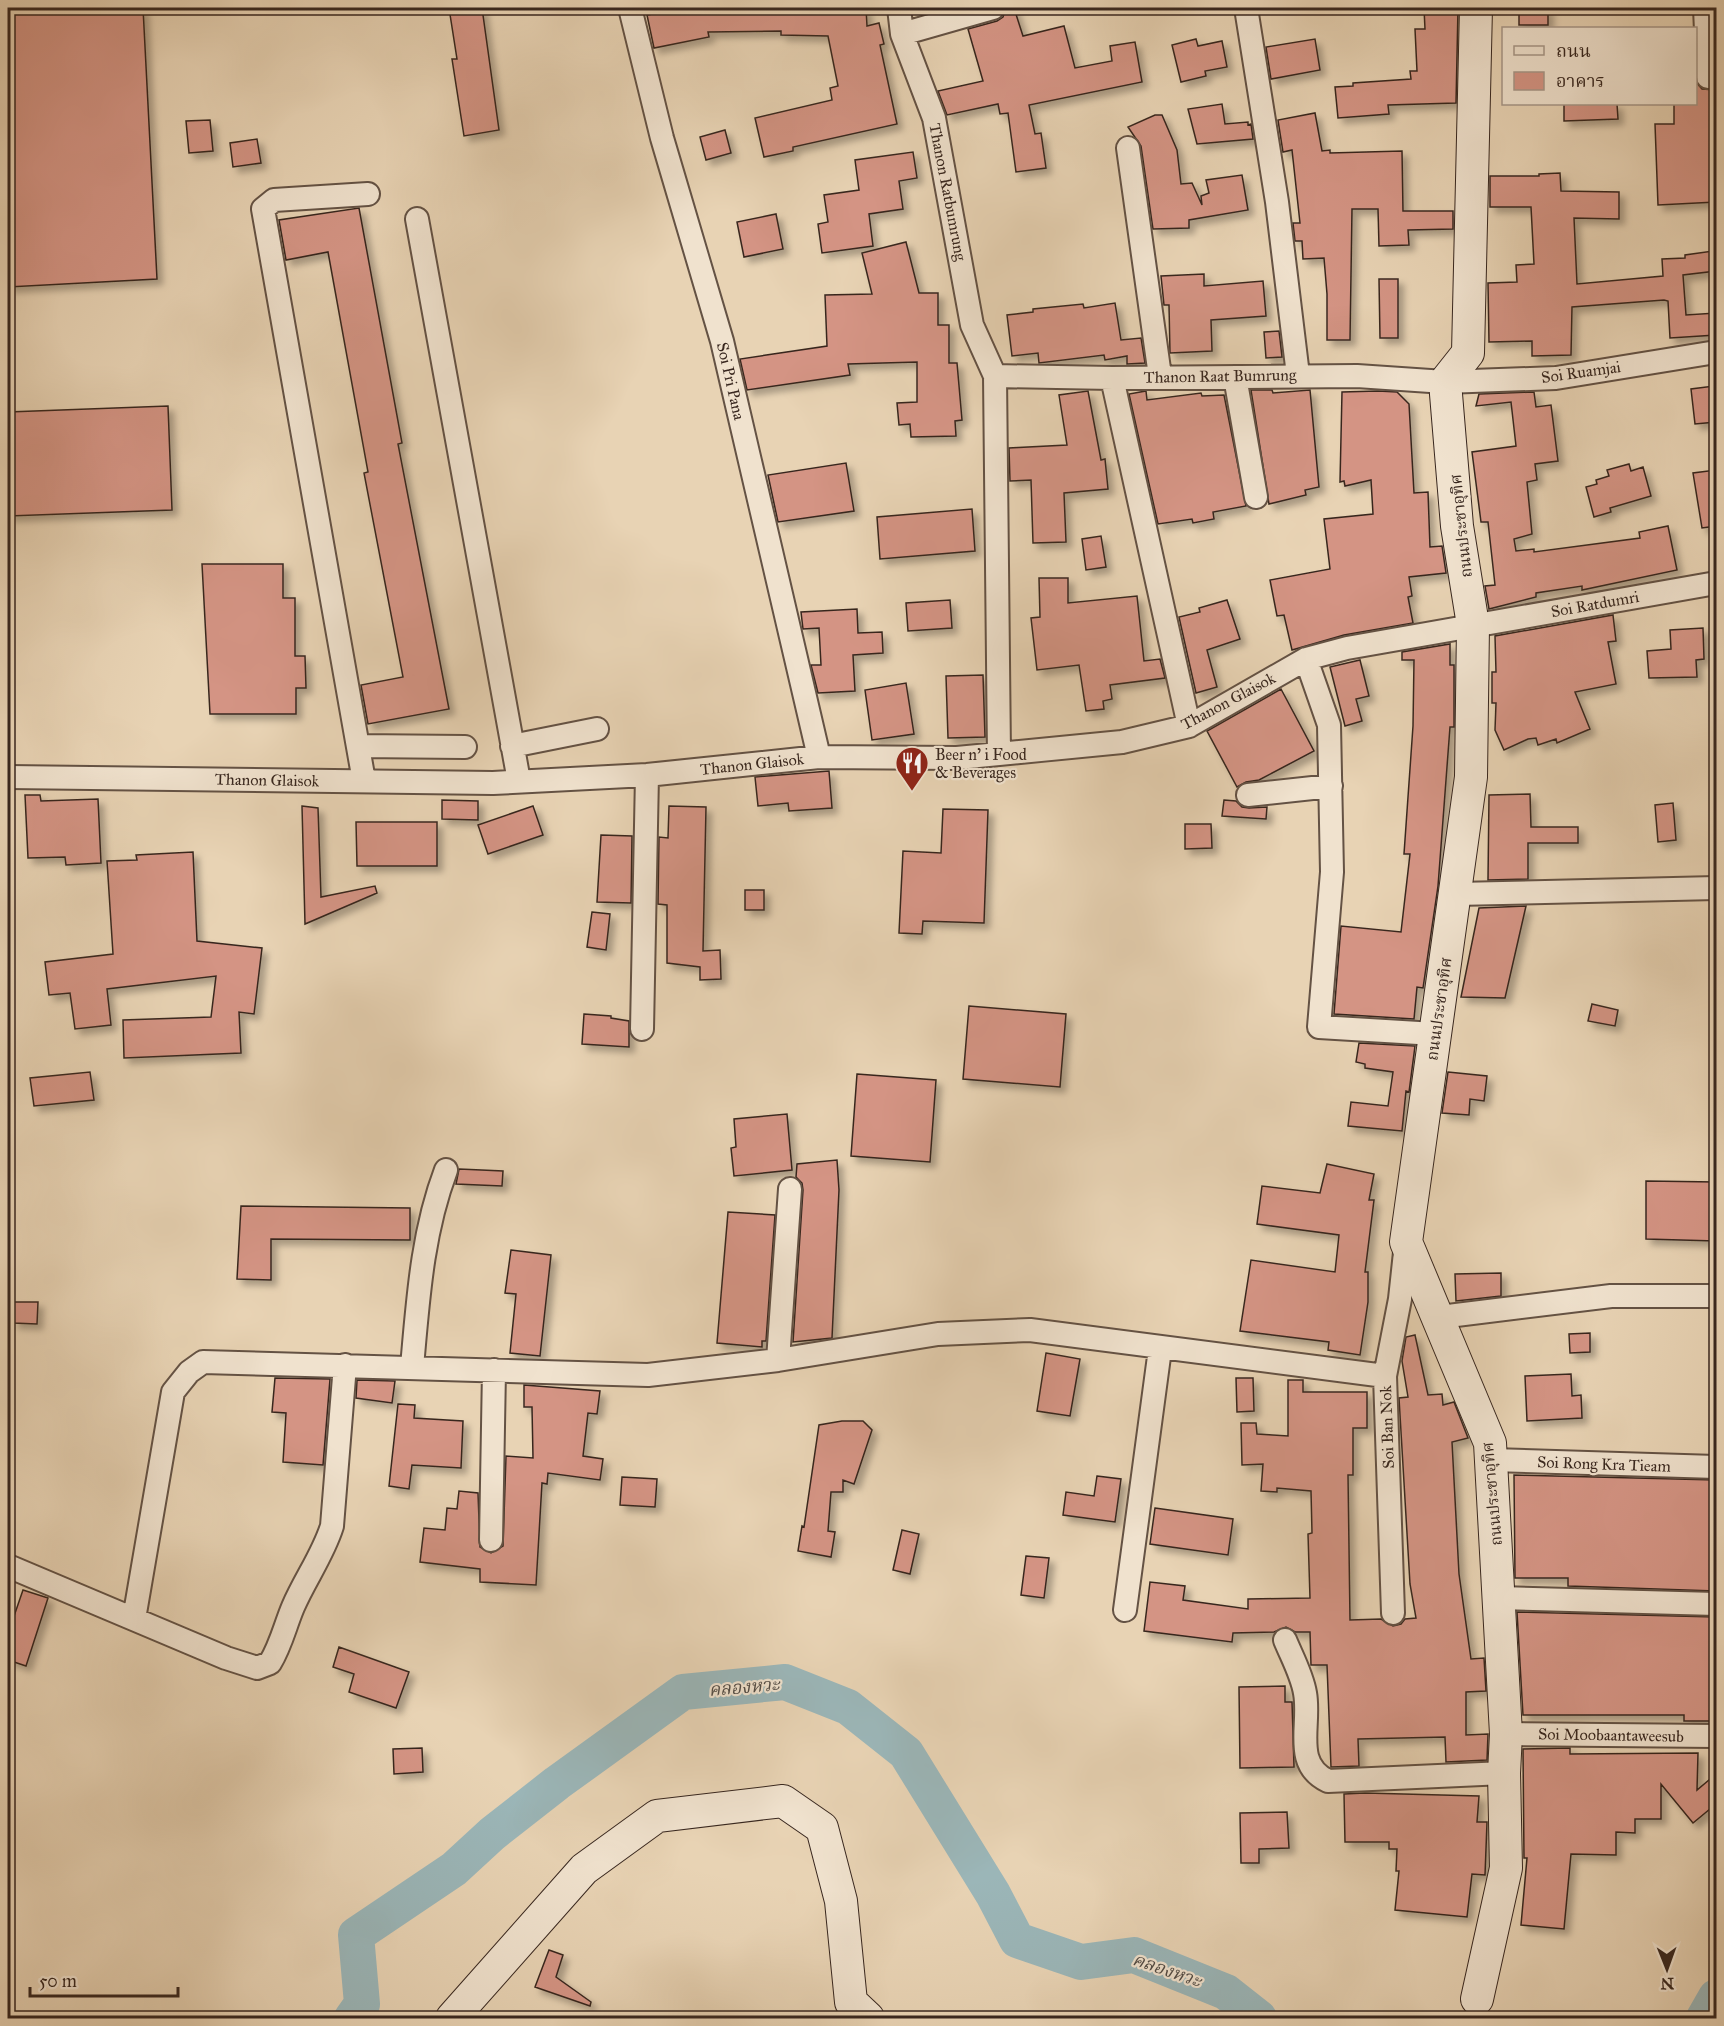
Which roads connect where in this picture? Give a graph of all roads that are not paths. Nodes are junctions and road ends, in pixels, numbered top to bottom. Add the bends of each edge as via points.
1 (630, 8) edge
2 (899, 8) edge
3 (993, 8) edge
4 (1246, 8) edge
5 (1476, 8) edge
6 (1706, 8) edge
7 (902, 34) junction
8 (1716, 77) edge
9 (1128, 148) dead end
10 (368, 194) dead end
11 (417, 219) dead end
12 (1716, 352) edge
13 (1298, 375) junction
14 (995, 376) junction
15 (1160, 376) junction
16 (1234, 377) junction
17 (1112, 378) junction
18 (1445, 382) junction
19 (1256, 497) dead end
20 (1716, 583) edge
21 (1473, 625) junction
22 (1306, 659) junction
23 (1189, 726) junction
24 (597, 729) dead end
25 (358, 746) junction
26 (512, 746) junction
27 (465, 747) dead end
28 (999, 754) junction
29 (819, 757) junction
30 (647, 775) junction
31 (8, 777) edge
32 (364, 781) junction
33 (519, 781) junction
34 (1331, 786) junction
35 (1248, 795) dead end
36 (1716, 888) edge
37 (1456, 894) junction
38 (642, 1029) dead end
39 (1435, 1034) junction
40 (446, 1170) dead end
41 (790, 1189) dead end
42 (1406, 1242) junction
43 (1716, 1296) edge
44 (1440, 1317) junction
45 (1161, 1349) junction
46 (778, 1360) junction
47 (345, 1365) junction
48 (412, 1367) junction
49 (494, 1370) junction
50 (1385, 1376) junction
51 (1492, 1460) junction
52 (1716, 1467) edge
53 (491, 1540) dead end
54 (8, 1566) edge
55 (1500, 1598) junction
56 (1716, 1604) edge
57 (1125, 1610) dead end
58 (1393, 1613) dead end
59 (134, 1619) junction
60 (1285, 1640) dead end
61 (1506, 1734) junction
62 (1716, 1736) edge
63 (1504, 1773) junction
64 (1474, 2009) edge
65 (452, 2019) edge
66 (868, 2019) edge

1 - 29 street, Soi Pri Pana via 662,138 722,342
2 - 7 street, Thanon Ratbumrung
3 - 7 street
4 - 13 street via 1277,202
5 - 18 street via 1468,353
6 - 8 street via 1708,77
7 - 14 street, Thanon Ratbumrung via 934,118 972,325
9 - 15 street
10 - 25 street via 274,200 263,209
11 - 26 street
12 - 18 street, Soi Ruamjai via 1556,378
13 - 16 street, Thanon Raat Bumrung
13 - 18 street, Thanon Raat Bumrung
14 - 17 street, Thanon Raat Bumrung
14 - 28 street
15 - 16 street, Thanon Raat Bumrung
15 - 17 street, Thanon Raat Bumrung
16 - 19 street
17 - 23 street
18 - 21 street, ถนนประชาอุทิศ via 1457,526
20 - 21 street, Soi Ratdumri
21 - 22 street, Thanon Glaisok
21 - 37 street, ถนนประชาอุทิศ via 1471,777
22 - 23 street, Thanon Glaisok
22 - 34 street via 1329,725
23 - 28 street, Thanon Glaisok via 1122,742
24 - 26 street
25 - 27 street
25 - 32 street
26 - 33 street
28 - 29 street, Thanon Glaisok via 957,758
29 - 30 street, Thanon Glaisok
30 - 33 street, Thanon Glaisok
30 - 38 street
31 - 32 street, Thanon Glaisok
32 - 33 street, Thanon Glaisok
34 - 35 street
34 - 39 street via 1332,872 1320,1027
36 - 37 street
37 - 39 street, ถนนประชาอุทิศ
39 - 42 street, ถนนประชาอุทิศ
40 - 48 street via 422,1263
41 - 46 street
42 - 44 street, ถนนประชาอุทิศ
42 - 50 street, Soi Ban Nok
43 - 44 street via 1611,1296
44 - 51 street, ถนนประชาอุทิศ via 1490,1443
45 - 46 street via 1030,1330 938,1334
45 - 50 street
45 - 57 street
46 - 49 street via 648,1376
47 - 48 street
47 - 59 street via 203,1362 189,1372 173,1392
47 - 59 street via 332,1526 326,1547 293,1607 270,1663 257,1668 226,1658
48 - 49 street
49 - 53 street
50 - 58 street, Soi Ban Nok
51 - 52 street, Soi Rong Kra Tieam
51 - 55 street, ถนนประชาอุทิศ
54 - 59 street
55 - 56 street
55 - 61 street, ถนนประชาอุทิศ
60 - 63 street via 1305,1693 1307,1762 1315,1775 1328,1781
61 - 62 street, Soi Moobaantaweesub
61 - 63 street, ถนนประชาอุทิศ
63 - 64 street, ถนนประชาอุทิศ via 1506,1868
65 - 66 street via 584,1869 657,1816 783,1801 822,1828 841,1901 850,2002

